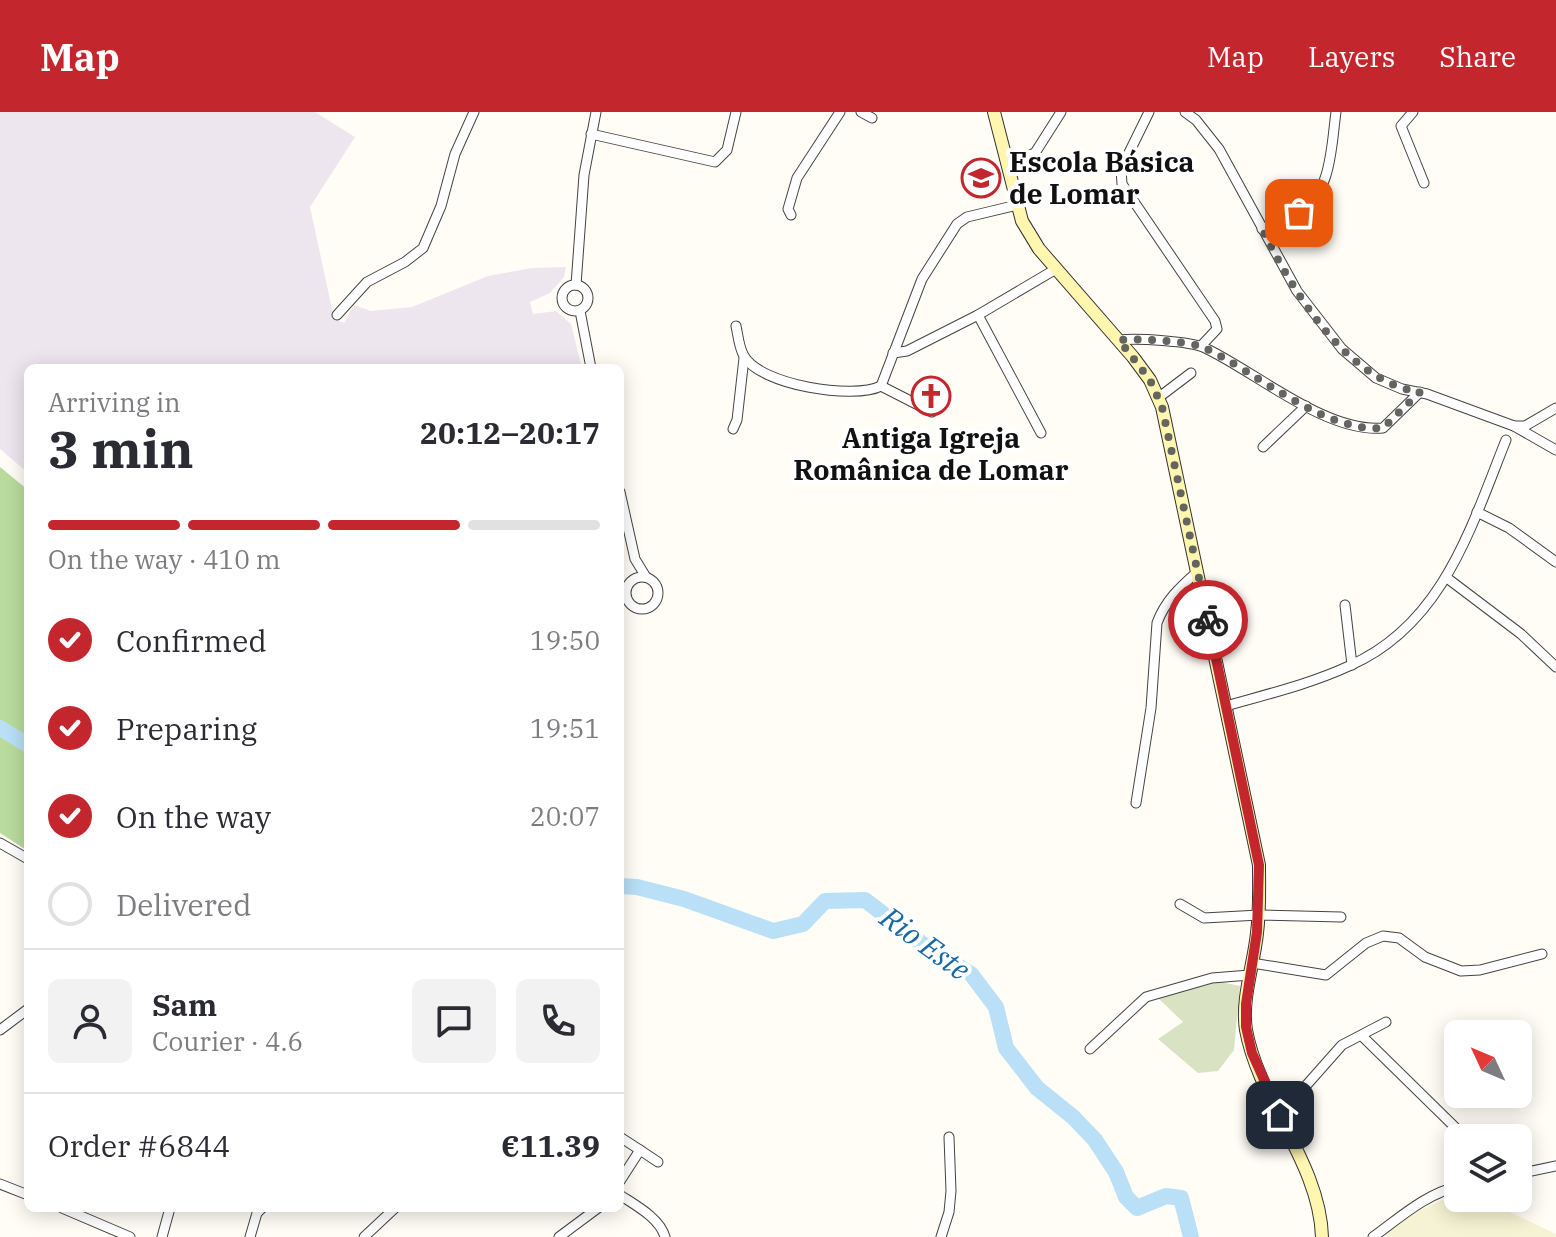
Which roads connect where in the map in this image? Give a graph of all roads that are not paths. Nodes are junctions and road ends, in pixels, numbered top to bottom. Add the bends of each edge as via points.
1 (474, 112) edge
2 (596, 112) edge
3 (736, 112) edge
4 (840, 112) edge
5 (861, 112) edge
6 (994, 112) edge
7 (1061, 112) edge
8 (1149, 112) edge
9 (1185, 112) edge
10 (1205, 112) edge
11 (1336, 112) edge
12 (1413, 112) edge
13 (872, 118) dead end
14 (1196, 120) junction
15 (591, 134) junction
16 (1006, 163) junction
17 (1424, 183) dead end
18 (1017, 205) junction
19 (791, 215) dead end
20 (1262, 229) junction
21 (1056, 269) junction
22 (576, 285) junction
23 (580, 311) junction
24 (337, 315) dead end
25 (978, 315) junction
26 (736, 326) dead end
27 (1119, 340) junction
28 (1201, 346) junction
29 (893, 353) junction
30 (744, 358) junction
31 (590, 364) edge
32 (1191, 373) dead end
33 (881, 386) junction
34 (1420, 392) junction
35 (1158, 398) junction
36 (1306, 406) junction
37 (1556, 408) edge
38 (932, 412) dead end
39 (1514, 426) junction
40 (733, 429) dead end
41 (1041, 433) dead end
42 (1506, 440) dead end
43 (1263, 447) dead end
44 (1556, 450) edge
45 (624, 510) edge
46 (1477, 512) junction
47 (635, 559) junction
48 (1556, 562) edge
49 (1197, 572) junction
50 (646, 577) junction
51 (1447, 578) junction
52 (630, 582) junction
53 (1345, 605) dead end
54 (1352, 665) junction
55 (1556, 667) edge
56 (1226, 706) junction
57 (1136, 803) dead end
58 (0, 843) edge
59 (24, 857) edge
60 (1180, 904) dead end
61 (1259, 915) junction
62 (1341, 917) dead end
63 (1542, 954) dead end
64 (1251, 969) junction
65 (24, 1012) edge
66 (1386, 1022) dead end
67 (0, 1030) edge
68 (1362, 1036) junction
69 (1090, 1049) dead end
70 (1280, 1115) junction
71 (1452, 1124) edge
72 (949, 1137) dead end
73 (624, 1140) edge
74 (640, 1150) junction
75 (658, 1162) dead end
76 (1556, 1166) edge
77 (1532, 1171) edge
78 (624, 1175) edge
79 (0, 1184) edge
80 (24, 1193) edge
81 (1444, 1193) edge
82 (624, 1198) edge
83 (71, 1212) edge
84 (169, 1212) edge
85 (258, 1212) edge
86 (391, 1212) edge
87 (593, 1212) edge
88 (130, 1237) edge
89 (162, 1237) edge
90 (250, 1237) edge
91 (364, 1237) edge
92 (559, 1237) edge
93 (665, 1237) edge
94 (941, 1237) edge
95 (1322, 1237) edge
96 (1373, 1237) edge

1 - 24 street via 423,248 367,282
2 - 15 street
3 - 15 street via 727,150 715,162
4 - 19 street via 797,178
5 - 13 street
6 - 16 main road
7 - 16 street via 1035,153
8 - 28 street via 1121,169 1122,184 1215,321 1217,329
9 - 14 street
10 - 14 street
11 - 20 street via 1327,178 1317,195 1299,213
12 - 17 street via 1401,126
14 - 20 street via 1219,149
15 - 22 street
16 - 18 main road
18 - 21 main road via 1039,249
18 - 29 street via 957,224 922,279
20 - 34 street via 1297,291 1342,349 1376,378
21 - 25 street
21 - 27 main road
22 - 23 street via 588,298
22 - 23 street via 565,290 562,301 569,310
23 - 31 street
25 - 29 street
25 - 41 street
26 - 30 street
27 - 28 street
27 - 35 main road
28 - 36 street
29 - 33 street
30 - 33 street via 764,372 801,385 862,392
30 - 40 street
32 - 35 street
33 - 38 street
34 - 36 street via 1383,428 1353,426
34 - 39 street
35 - 49 main road
36 - 43 street
37 - 39 street via 1525,426
39 - 44 street
42 - 46 street
45 - 47 street
46 - 48 street
46 - 51 street
47 - 50 street
47 - 52 street
49 - 56 main road
49 - 57 street via 1176,590 1157,623
50 - 52 street
50 - 52 street via 658,593 648,608 629,602
51 - 54 street via 1410,625
51 - 55 street
53 - 54 street
54 - 56 street
56 - 61 main road via 1255,839
58 - 59 street
60 - 61 street via 1204,918
61 - 62 street
61 - 64 main road
63 - 64 street via 1461,971 1425,957 1399,938 1383,936 1326,975
64 - 69 street via 1146,997
64 - 70 main road via 1246,1027
65 - 67 street
66 - 68 street
68 - 70 street via 1342,1045
68 - 71 street
70 - 95 main road via 1314,1194
72 - 94 street via 951,1191
73 - 74 street
74 - 75 street
74 - 78 street
76 - 77 street
79 - 80 street
81 - 96 street
82 - 93 street via 647,1214
83 - 88 street
84 - 89 street
85 - 90 street
86 - 91 street
87 - 92 street

